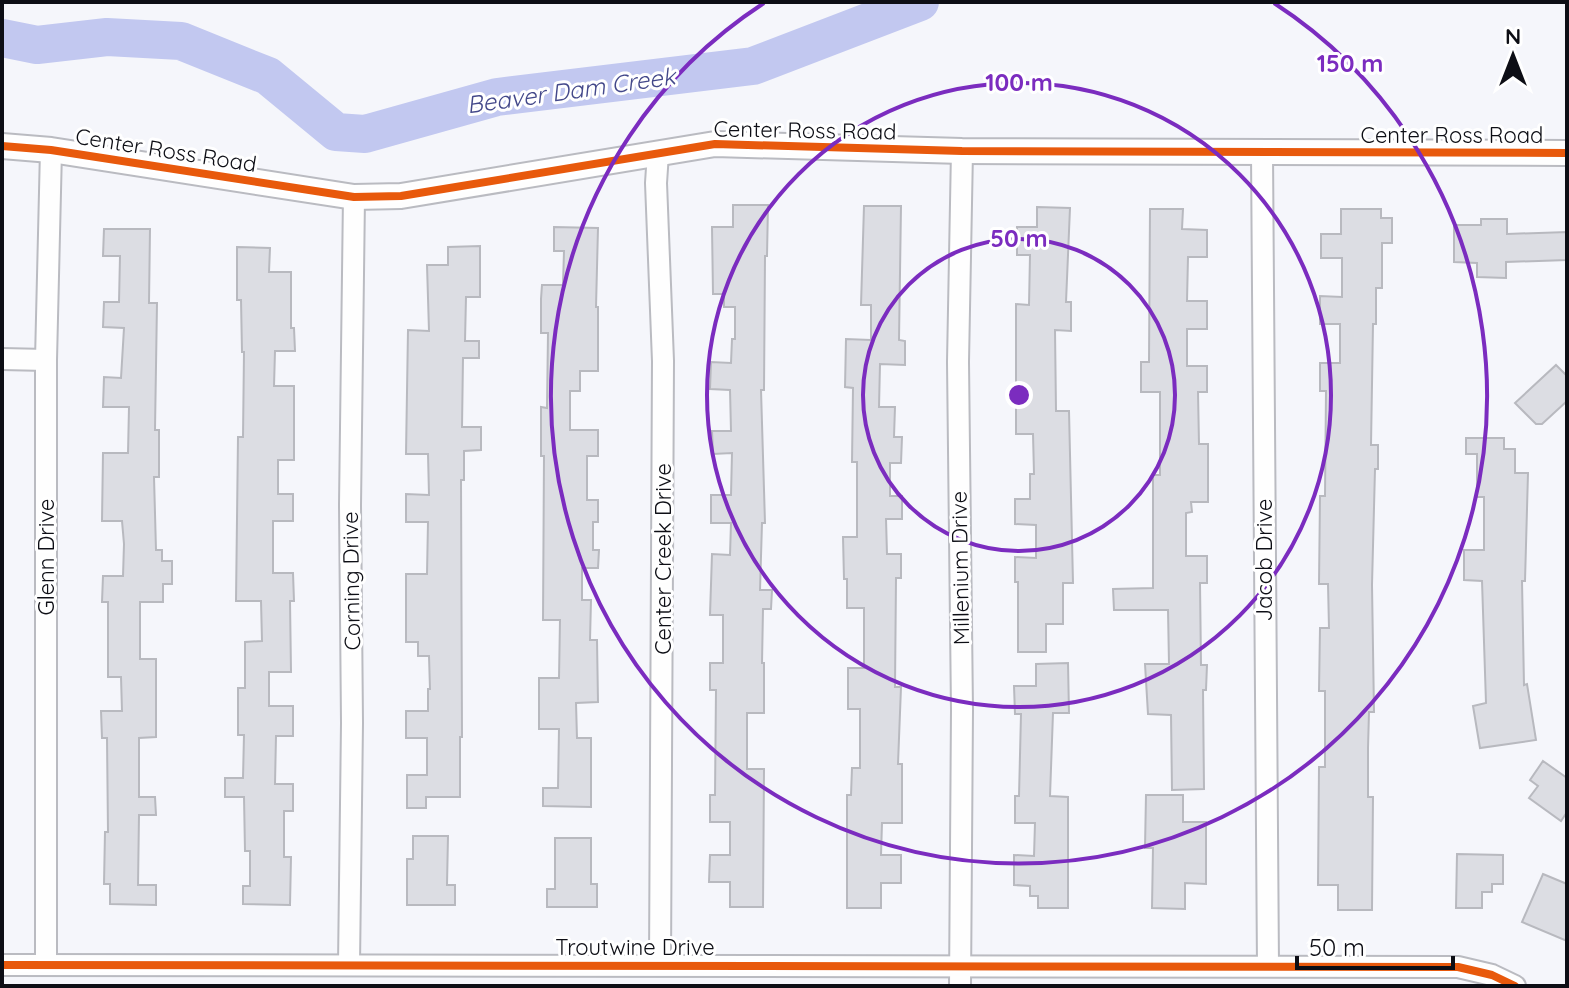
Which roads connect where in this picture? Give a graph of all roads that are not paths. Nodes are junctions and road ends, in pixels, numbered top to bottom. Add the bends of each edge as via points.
1 (2, 146) edge
2 (51, 150) junction
3 (962, 151) junction
4 (658, 153) junction
5 (1262, 153) junction
6 (1567, 153) edge
7 (354, 197) junction
8 (2, 359) edge
9 (46, 360) junction
10 (2, 965) edge
11 (46, 965) junction
12 (349, 965) junction
13 (660, 965) junction
14 (1268, 966) junction
15 (960, 976) edge
16 (1515, 986) edge

1 - 2 street, Center Ross Road
2 - 7 street, Center Ross Road
2 - 9 street, Glenn Drive
3 - 4 street, Center Ross Road via 715,144
3 - 5 street, Center Ross Road
3 - 15 street, Millenium Drive
4 - 7 street, Center Ross Road via 401,196
4 - 13 street, Center Creek Drive via 663,361
5 - 6 street, Center Ross Road
5 - 14 street, Jacob Drive
7 - 12 street, Corning Drive
8 - 9 street
9 - 11 street, Glenn Drive
10 - 11 street, Troutwine Drive
11 - 12 street, Troutwine Drive
12 - 13 street, Troutwine Drive
13 - 15 street, Troutwine Drive
14 - 15 street, Troutwine Drive
14 - 16 street, Troutwine Drive via 1458,967

